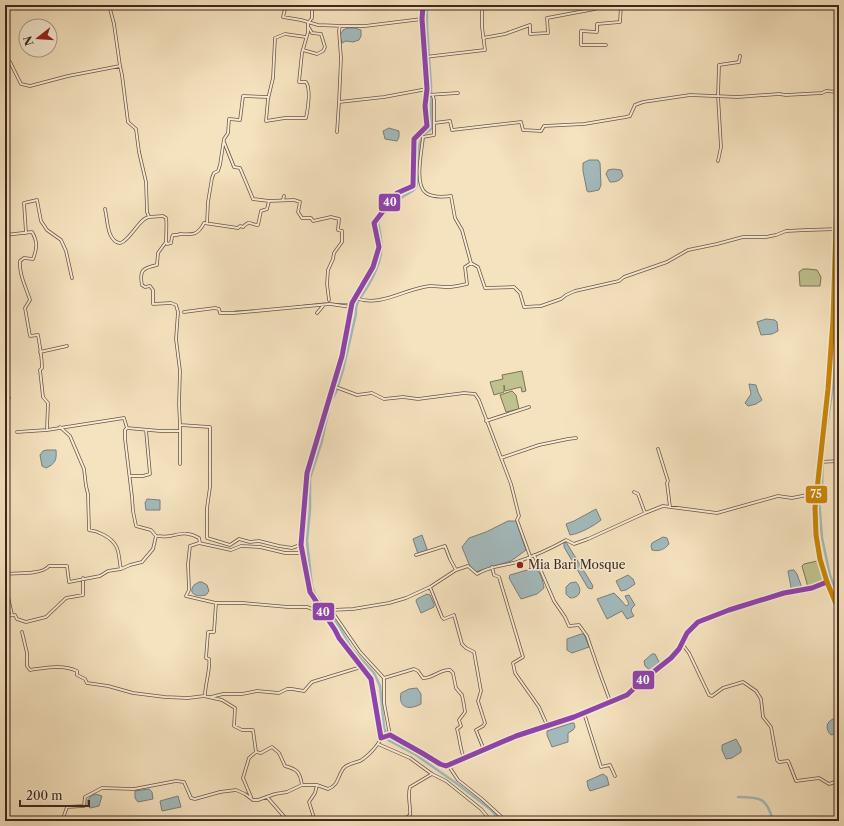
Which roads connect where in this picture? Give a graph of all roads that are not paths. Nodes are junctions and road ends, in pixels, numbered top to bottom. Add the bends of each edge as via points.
1 (109, 5) edge
2 (286, 5) edge
3 (312, 5) edge
4 (423, 5) edge
5 (482, 5) edge
6 (607, 5) edge
7 (621, 5) edge
8 (422, 19) junction
9 (308, 23) junction
10 (340, 26) junction
11 (308, 27) junction
12 (306, 38) junction
13 (483, 38) junction
14 (606, 45) dead end
15 (303, 50) junction
16 (740, 56) dead end
17 (424, 57) junction
18 (5, 64) edge
19 (120, 66) junction
20 (427, 89) junction
21 (839, 92) edge
22 (458, 93) dead end
23 (427, 96) junction
24 (432, 96) junction
25 (718, 96) junction
26 (268, 97) junction
27 (339, 102) junction
28 (434, 123) junction
29 (337, 132) dead end
30 (839, 134) edge
31 (224, 141) junction
32 (718, 161) dead end
33 (284, 196) dead end
34 (283, 200) junction
35 (269, 201) junction
36 (104, 209) dead end
37 (149, 217) junction
38 (207, 223) junction
39 (838, 229) edge
40 (26, 233) junction
41 (5, 235) edge
42 (166, 242) junction
43 (471, 263) junction
44 (72, 278) dead end
45 (839, 291) edge
46 (834, 296) junction
47 (357, 298) junction
48 (329, 300) dead end
49 (324, 305) junction
50 (351, 307) junction
51 (184, 312) dead end
52 (317, 313) dead end
53 (67, 346) dead end
54 (40, 352) junction
55 (334, 386) junction
56 (5, 398) edge
57 (9, 398) dead end
58 (529, 407) dead end
59 (486, 421) junction
60 (180, 425) junction
61 (60, 427) junction
62 (46, 428) dead end
63 (127, 428) junction
64 (146, 430) junction
65 (180, 431) junction
66 (17, 432) dead end
67 (576, 438) dead end
68 (658, 449) dead end
69 (501, 458) junction
70 (839, 461) edge
71 (820, 462) junction
72 (180, 464) dead end
73 (130, 476) junction
74 (634, 492) dead end
75 (817, 493) junction
76 (670, 507) junction
77 (645, 512) junction
78 (156, 536) junction
79 (199, 543) junction
80 (301, 545) junction
81 (302, 553) junction
82 (416, 555) dead end
83 (534, 555) junction
84 (530, 556) junction
85 (492, 567) junction
86 (121, 569) junction
87 (456, 570) junction
88 (5, 574) edge
89 (83, 578) junction
90 (827, 582) junction
91 (430, 587) junction
92 (839, 592) edge
93 (832, 595) junction
94 (216, 603) junction
95 (329, 611) junction
96 (839, 611) edge
97 (323, 612) junction
98 (12, 615) junction
99 (5, 616) edge
100 (22, 632) dead end
101 (682, 644) junction
102 (362, 667) junction
103 (384, 678) junction
104 (205, 696) junction
105 (211, 698) junction
106 (610, 701) junction
107 (584, 712) junction
108 (547, 725) junction
109 (390, 735) junction
110 (382, 738) junction
111 (378, 744) junction
112 (484, 750) junction
113 (256, 752) junction
114 (464, 758) junction
115 (448, 765) junction
116 (432, 774) junction
117 (615, 776) dead end
118 (839, 782) edge
119 (302, 785) junction
120 (318, 785) junction
121 (267, 797) junction
122 (252, 798) junction
123 (62, 821) edge
124 (288, 821) edge
125 (315, 821) edge
126 (402, 821) edge
127 (491, 821) edge
128 (506, 821) edge

1 - 19 street
2 - 9 street via 283,16
3 - 9 street via 312,18
4 - 8 street
5 - 13 street
6 - 13 street via 546,18 548,33 530,34 530,25 505,34
7 - 14 street via 620,22 597,24 596,32 582,31 581,45
8 - 10 street via 365,26
8 - 17 street
9 - 10 street
9 - 11 street
10 - 27 street
11 - 12 street
11 - 15 street via 312,33 321,34 325,47 317,54
12 - 15 street
12 - 26 street via 285,34 275,38 273,78
13 - 17 street via 485,50
15 - 26 street via 299,82 306,82 308,85 306,118 266,121
16 - 25 street via 739,62 719,65
17 - 20 street
18 - 19 street via 10,62 20,84 30,86
19 - 37 street via 128,122 136,129 146,182
20 - 23 street
20 - 27 street
21 - 25 street
22 - 24 street
23 - 24 street
23 - 47 street via 427,126 414,139 413,186 397,193 374,223 379,247 373,267
24 - 28 street
25 - 28 street via 690,95 644,102 635,105 630,116 584,124 544,126 541,131 523,130 521,122 452,130 450,121
25 - 32 street via 721,147
26 - 31 street via 243,96 240,120 229,119 228,133
27 - 29 street
28 - 43 street via 434,135 423,138 420,183 422,189 430,195 451,196 455,218 462,230
30 - 39 main road
31 - 35 street via 234,167 240,168 253,199
31 - 38 street via 220,165 212,178
33 - 34 street
34 - 35 street
34 - 48 street via 300,202 298,212 302,218 311,218 313,221 339,218 338,230 342,232 343,237 328,270
35 - 38 street via 267,209 261,212 258,225 247,223 238,228
36 - 37 street via 111,235 117,242 126,241 139,223 145,217
37 - 42 street via 166,218
38 - 42 street via 204,223 196,233 173,235 171,244
39 - 43 street via 742,237 698,247 618,281 575,291 556,301 528,308 524,307 520,293 514,287 485,288 478,268
39 - 46 main road
40 - 41 street
40 - 44 street via 24,202 36,200 41,221 47,230 61,240 66,250
40 - 54 street via 32,232 37,247 33,259 24,258 20,261 21,274 30,300 25,308 30,336 38,335
42 - 60 street via 158,253 157,265 145,268 140,278 142,285 150,286 153,290 153,304 172,303 176,305 178,312 176,340 180,371
43 - 47 street via 465,266 467,284 451,287 429,286 385,299 369,301
45 - 46 street via 836,291
46 - 71 main road
47 - 50 street
49 - 50 street
49 - 51 street via 234,313 220,313 219,309 215,308
49 - 52 street
50 - 55 street
53 - 54 street
54 - 62 street via 43,397 48,403
55 - 59 street via 357,395 372,393 384,400 473,393 479,400
55 - 80 street via 307,473
56 - 57 street
58 - 59 street
59 - 69 street
60 - 65 street
60 - 80 street via 210,427 207,538 230,545 239,539 292,548
61 - 63 street via 124,418
61 - 66 street
61 - 86 street via 70,436 84,469 88,494 88,530 100,533 116,546
63 - 64 street
63 - 73 street via 125,430
64 - 65 street
64 - 73 street via 150,474
65 - 72 street
67 - 69 street via 539,445
68 - 76 street via 668,481
69 - 84 street via 511,484 519,516 517,520
70 - 71 street
71 - 75 main road
73 - 78 street via 136,526 151,530
74 - 77 street via 638,494
75 - 76 street via 792,498 778,496 717,513
75 - 90 main road via 816,535
76 - 77 street via 663,506
77 - 83 street via 588,539 574,544 566,540
78 - 79 street via 179,533 194,535 199,538
78 - 86 street via 153,549 142,562
79 - 81 street via 231,550 240,546
79 - 94 street via 190,546 189,590 186,596
80 - 81 street
81 - 97 street via 310,592
82 - 87 street via 445,546
83 - 84 street
83 - 106 street via 554,601 569,626 580,624 587,636
84 - 85 street
85 - 87 street via 477,574 468,566
85 - 108 street via 494,575 499,577 523,658 513,663 515,673 539,707
86 - 89 street
87 - 91 street
88 - 89 street via 37,572 49,566 67,566 69,582
88 - 98 street
89 - 98 street via 83,595 66,598 46,617 26,622
90 - 93 main road
90 - 101 street via 712,616 698,622 687,633
91 - 95 street via 390,603
91 - 112 street via 442,618 454,615 462,644 474,652 481,691 478,701 485,723 476,730
92 - 93 street
93 - 96 main road
94 - 97 street via 307,607
94 - 104 street via 214,632 208,632 206,658 210,662
95 - 97 street
95 - 103 street via 360,652
97 - 102 street
98 - 99 street
100 - 104 street via 27,666 30,670 54,667 74,670 87,683 133,693 180,698
101 - 106 street via 671,658 627,695
101 - 118 street via 709,695 712,696 723,688 743,682 756,691 762,703 763,717 771,727 777,760 788,761 796,781 819,778 829,784
102 - 105 street via 312,682 304,691 257,691 223,694
102 - 110 street via 371,679
103 - 109 street via 384,703
103 - 114 street via 414,669 423,678 440,672 452,672 456,688 462,695 465,712 459,720 461,726 457,729
104 - 105 street
105 - 113 street via 222,700 236,708 234,726 242,730 253,730
106 - 107 street
107 - 108 street
107 - 117 street via 601,767 610,766
108 - 112 street
109 - 110 street
109 - 115 street via 440,764
110 - 111 street
111 - 116 street via 410,758
111 - 120 street via 363,759 342,769 334,786 328,789
112 - 114 street
113 - 119 street via 261,753 272,747 285,766 298,772
113 - 122 street via 249,758 243,778
114 - 115 street
115 - 128 street via 458,780
116 - 126 street via 410,787 410,815
116 - 127 street via 462,793
119 - 120 street
119 - 121 street
120 - 125 street via 309,802
121 - 122 street via 258,800
121 - 124 street
122 - 123 street via 236,790 191,798 184,782 176,781 134,789 102,788 85,797 84,806 67,808

